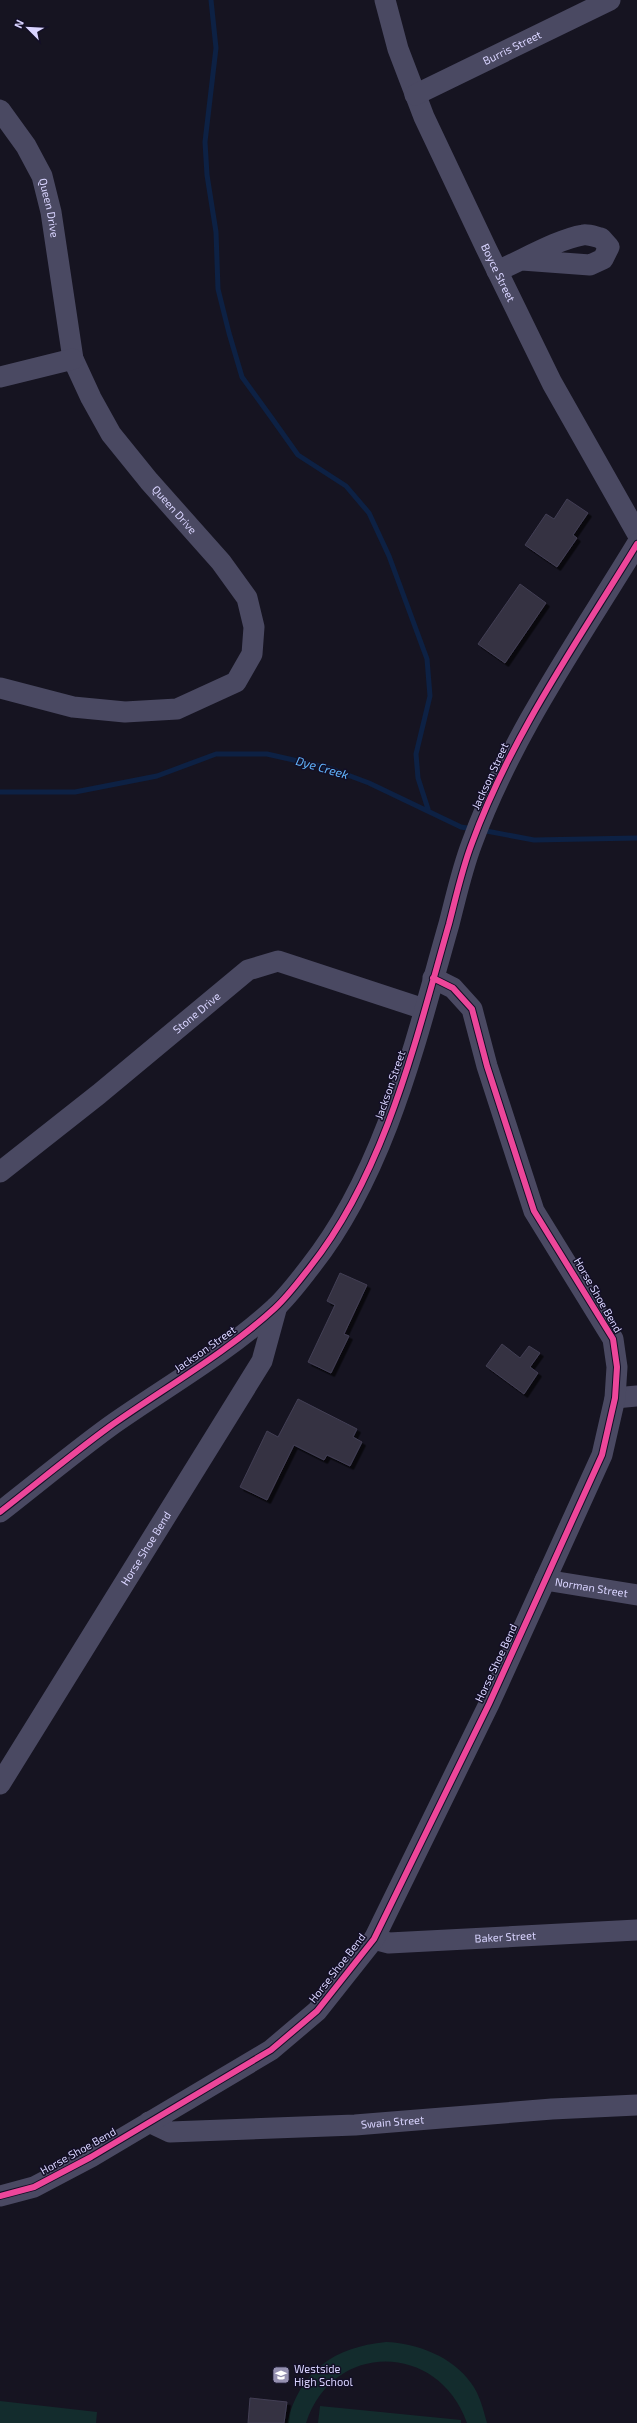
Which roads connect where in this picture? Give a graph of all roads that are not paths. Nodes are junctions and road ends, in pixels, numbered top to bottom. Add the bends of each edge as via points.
1 (386, 0) edge
2 (610, 0) edge
3 (415, 95) junction
4 (0, 110) edge
5 (522, 260) dead end
6 (497, 271) junction
7 (73, 359) junction
8 (0, 378) edge
9 (637, 533) edge
10 (637, 544) edge
11 (0, 688) edge
12 (433, 978) junction
13 (424, 1010) junction
14 (0, 1172) edge
15 (277, 1306) junction
16 (637, 1396) edge
17 (615, 1398) junction
18 (0, 1512) edge
19 (545, 1580) junction
20 (637, 1595) edge
21 (0, 1784) edge
22 (637, 1930) edge
23 (374, 1939) junction
24 (637, 2105) edge
25 (149, 2122) junction
26 (0, 2196) edge

1 - 3 street, Boyce Street via 398,49
2 - 3 street, Burris Street
3 - 6 street, Boyce Street
4 - 7 street, Queen Drive via 26,146 42,176 51,212
5 - 6 street
6 - 9 street, Boyce Street via 552,383
7 - 8 street
7 - 11 street, Queen Drive via 111,434 221,562 247,598 254,627 252,654 236,682 177,709 125,712 73,707
10 - 12 street, Jackson Street via 516,745 490,795 471,847
12 - 13 street, Jackson Street
12 - 17 street, Horse Shoe Bend via 453,988 472,1009 487,1066 534,1211 613,1339 617,1367
13 - 14 street, Stone Drive via 278,961 248,970 99,1094
13 - 15 street, Jackson Street via 404,1078 376,1153 341,1220 312,1264
15 - 18 street, Jackson Street via 241,1337 109,1428
15 - 21 street, Horse Shoe Bend via 262,1361
16 - 17 street
17 - 19 street, Horse Shoe Bend via 602,1455
19 - 20 street, Norman Street
19 - 23 street, Horse Shoe Bend via 489,1704
22 - 23 street, Baker Street via 389,1943
23 - 25 street, Horse Shoe Bend via 317,2011 271,2050
24 - 25 street, Swain Street via 552,2109 354,2126 170,2132
25 - 26 street, Horse Shoe Bend via 34,2187

